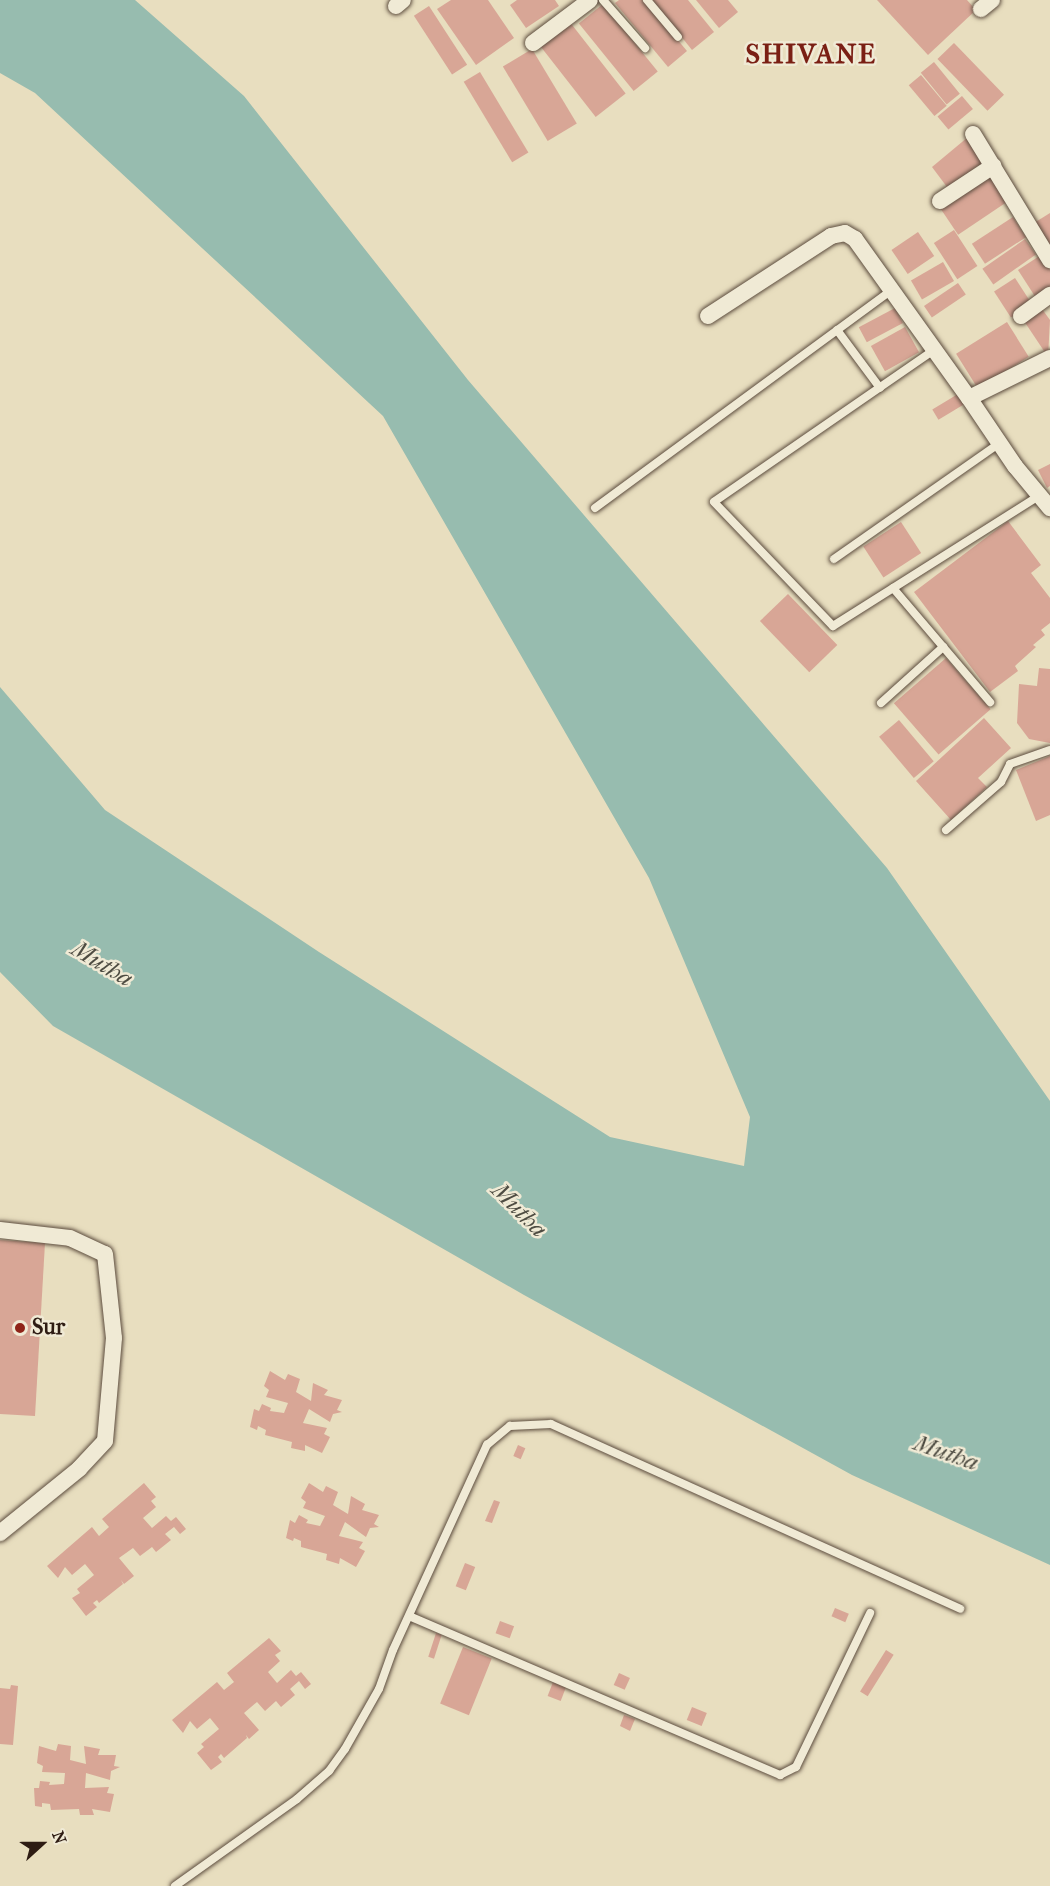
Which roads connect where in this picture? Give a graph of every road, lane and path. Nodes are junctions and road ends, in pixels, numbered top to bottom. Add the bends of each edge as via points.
1 (590, 0) edge
2 (603, 0) edge
3 (647, 0) edge
4 (678, 37) dead end
5 (533, 43) dead end
6 (645, 48) dead end
7 (974, 134) dead end
8 (993, 165) junction
9 (940, 201) dead end
10 (1050, 260) edge
11 (892, 290) junction
12 (1050, 295) edge
13 (708, 316) dead end
14 (1021, 316) dead end
15 (837, 330) junction
16 (934, 350) junction
17 (1050, 358) edge
18 (880, 388) junction
19 (969, 398) junction
20 (1001, 442) junction
21 (1045, 501) edge
22 (595, 508) dead end
23 (834, 559) dead end
24 (893, 588) junction
25 (943, 647) junction
26 (990, 702) dead end
27 (881, 703) dead end
28 (1050, 750) edge
29 (946, 830) dead end
30 (0, 1230) edge
31 (0, 1533) edge
32 (960, 1609) dead end
33 (870, 1613) dead end
34 (409, 1616) junction
35 (175, 1886) edge

1 - 5 street
2 - 6 lane
3 - 4 lane
7 - 8 street
8 - 9 street
8 - 10 street
11 - 13 street via 855,239 845,233 831,236
11 - 15 lane
11 - 16 street
12 - 14 street
15 - 18 lane
15 - 22 lane
16 - 18 lane
16 - 19 street
17 - 19 street
18 - 24 lane via 714,502 833,626
19 - 20 street
20 - 21 street
20 - 23 lane
21 - 24 lane
24 - 25 lane
25 - 26 lane
25 - 27 lane
28 - 29 lane via 1010,764 1001,782
30 - 31 street via 70,1238 105,1254 114,1338 105,1441 80,1469
32 - 34 lane via 551,1424 529,1422 510,1426 487,1445
33 - 34 lane via 796,1767 780,1775
34 - 35 lane via 365,1719 329,1771 297,1799

